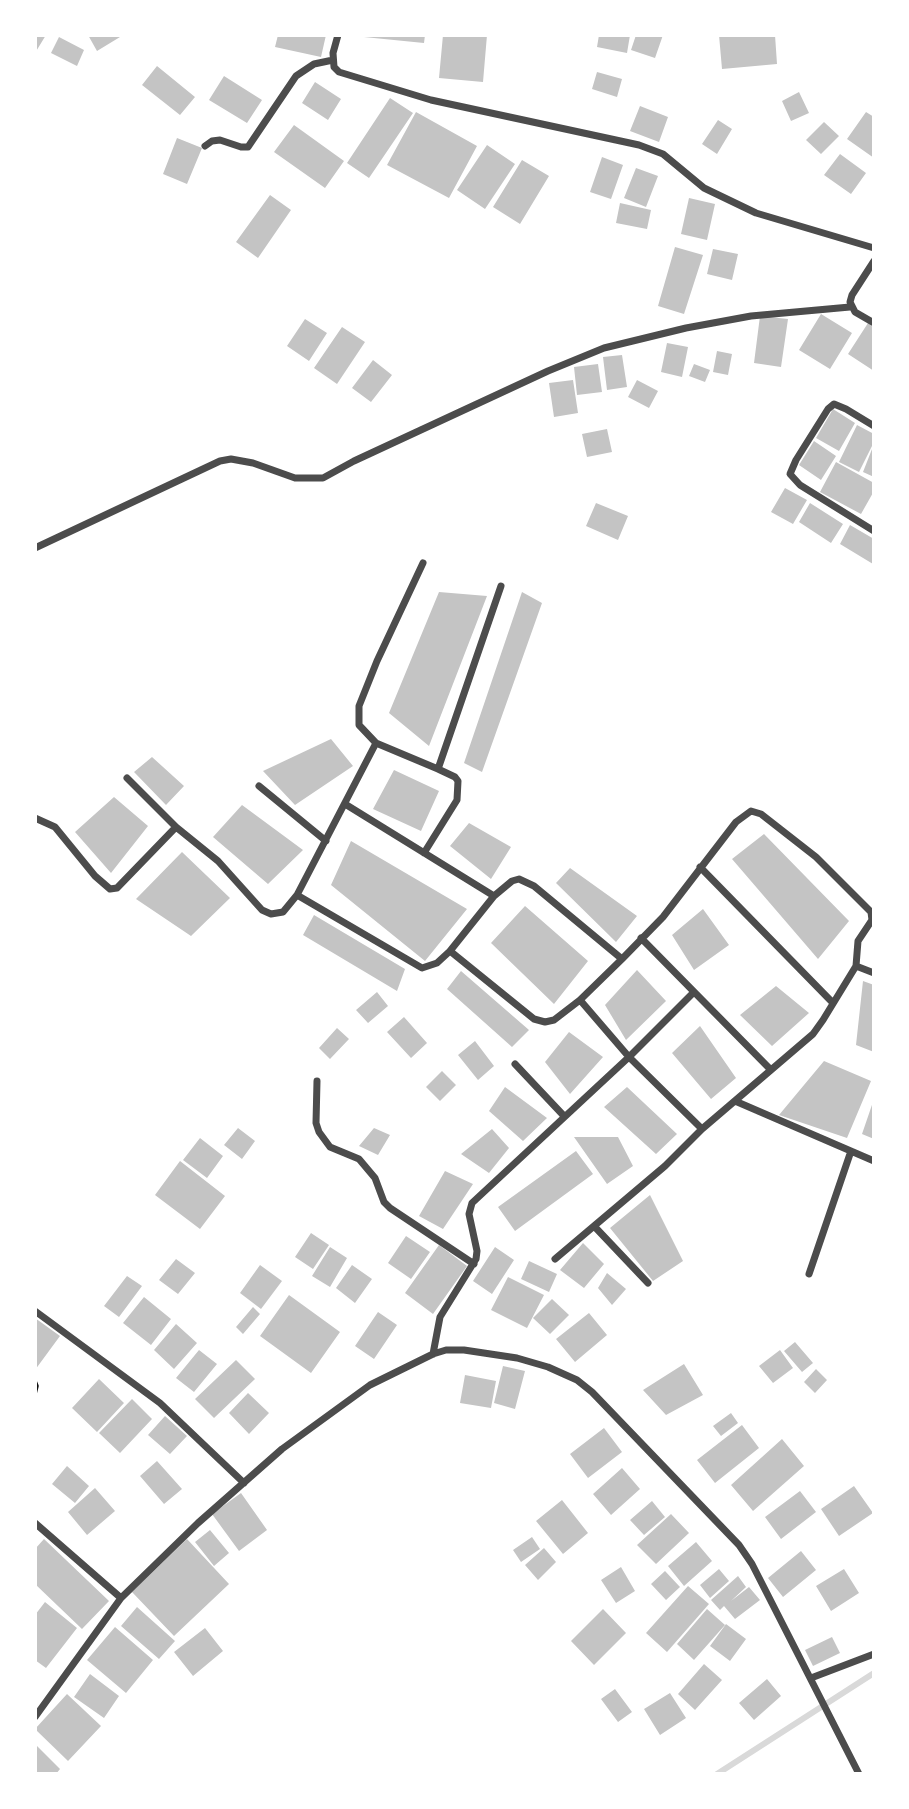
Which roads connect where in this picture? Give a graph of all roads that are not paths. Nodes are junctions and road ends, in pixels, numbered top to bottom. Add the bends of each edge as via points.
1 (338, 35) edge
2 (333, 60) junction
3 (205, 146) dead end
4 (874, 248) edge
5 (874, 261) edge
6 (850, 307) junction
7 (874, 323) edge
8 (874, 426) edge
9 (874, 531) edge
10 (35, 548) edge
11 (423, 563) dead end
12 (500, 586) dead end
13 (376, 743) junction
14 (438, 769) junction
15 (127, 778) dead end
16 (259, 786) dead end
17 (345, 804) junction
18 (35, 818) edge
19 (176, 827) junction
20 (326, 841) junction
21 (424, 853) junction
22 (700, 867) junction
23 (298, 895) junction
24 (494, 896) junction
25 (641, 938) junction
26 (450, 951) junction
27 (622, 959) junction
28 (856, 966) junction
29 (874, 973) edge
30 (694, 992) junction
31 (580, 1000) junction
32 (833, 1003) junction
33 (629, 1057) junction
34 (515, 1064) dead end
35 (771, 1070) junction
36 (317, 1081) dead end
37 (735, 1101) junction
38 (564, 1116) junction
39 (702, 1129) junction
40 (851, 1151) junction
41 (874, 1161) edge
42 (594, 1226) junction
43 (555, 1259) dead end
44 (474, 1264) junction
45 (809, 1274) dead end
46 (648, 1283) dead end
47 (35, 1311) edge
48 (433, 1354) junction
49 (244, 1483) junction
50 (35, 1523) edge
51 (121, 1598) junction
52 (874, 1654) edge
53 (810, 1678) junction
54 (35, 1717) edge
55 (859, 1774) edge

1 - 2 street
2 - 3 street via 314,64 296,76 248,146 220,140
2 - 4 street via 339,72 431,100 639,145 663,154 704,188 756,213
5 - 6 street via 852,295
6 - 7 street
6 - 10 street via 751,316 604,348 323,478 295,478 253,463 220,461
8 - 9 street via 834,404 790,474
11 - 13 street via 359,706 359,725
12 - 14 street
13 - 14 street
13 - 17 street
14 - 21 street via 455,777 459,794
15 - 19 street
16 - 20 street
17 - 20 street
17 - 21 street
18 - 19 street via 55,827 110,890
19 - 23 street via 218,861 262,909 276,915
20 - 23 street
21 - 24 street
22 - 25 street
22 - 28 street via 736,822 751,811 761,814 816,857 871,912 872,920 859,939
22 - 32 street
23 - 26 street via 422,968 437,963
24 - 26 street
24 - 27 street via 512,881 528,881
25 - 27 street
25 - 30 street
26 - 31 street via 534,1019 554,1020
27 - 31 street
28 - 29 street
28 - 32 street
30 - 33 street
30 - 35 street
31 - 33 street
32 - 35 street via 813,1034
33 - 38 street
33 - 39 street
34 - 38 street
35 - 37 street
36 - 44 street via 316,1123 330,1147 359,1159 390,1208
37 - 39 street
37 - 40 street
38 - 44 street via 472,1203
39 - 42 street
40 - 41 street
40 - 45 street
42 - 43 street
42 - 46 street
44 - 48 street via 440,1317
47 - 49 street via 160,1403
48 - 49 street via 370,1385 282,1449
48 - 53 street via 464,1350 517,1357 577,1380 592,1392 739,1545
49 - 51 street
50 - 51 street
51 - 54 street
52 - 53 street
53 - 55 street

